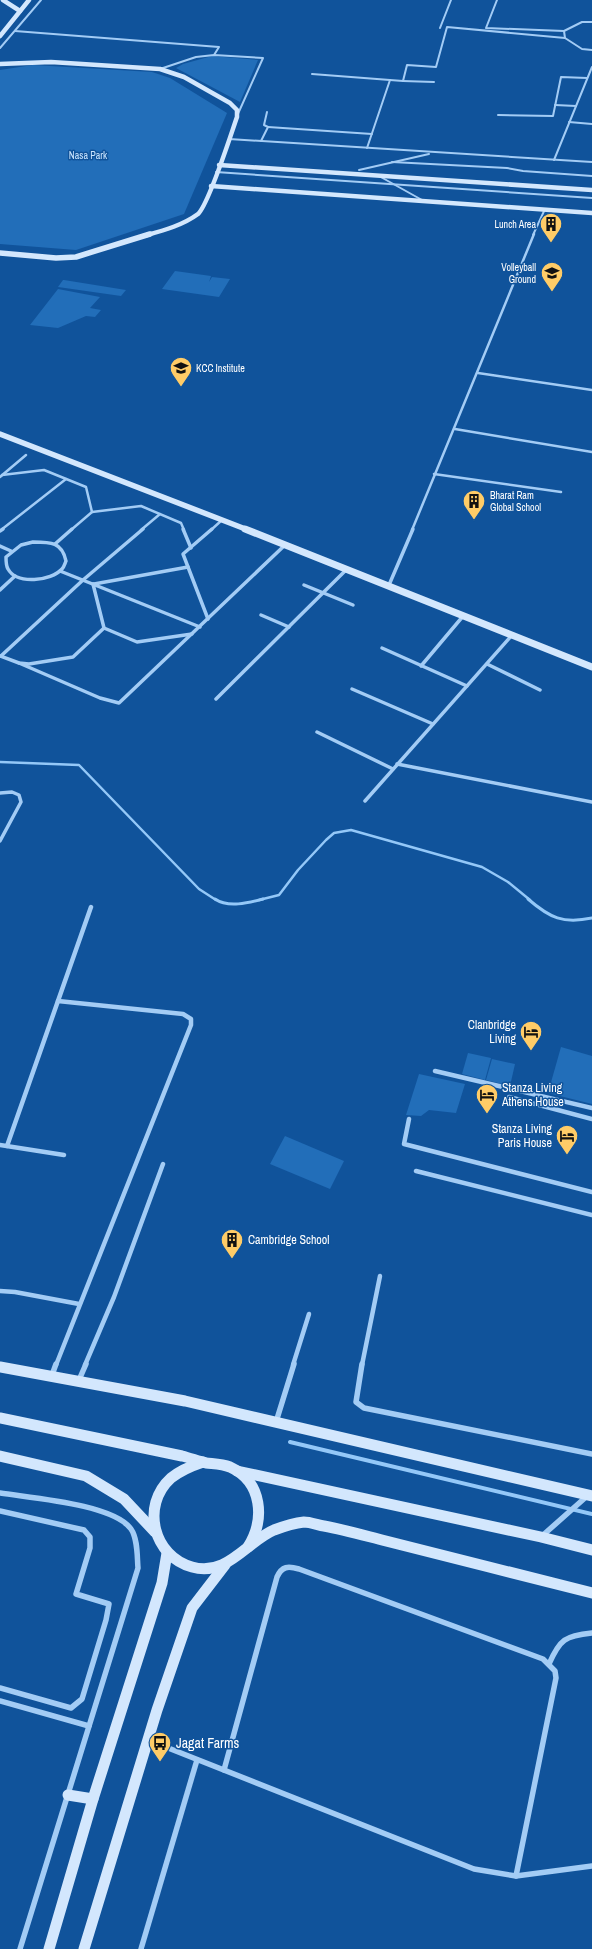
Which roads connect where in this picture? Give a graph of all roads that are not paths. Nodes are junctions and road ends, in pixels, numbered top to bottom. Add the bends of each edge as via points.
1 (4, 0) edge
2 (29, 0) edge
3 (41, 0) edge
4 (451, 0) edge
5 (498, 0) edge
6 (0, 5) edge
7 (20, 11) junction
8 (592, 22) edge
9 (440, 28) dead end
10 (15, 31) junction
11 (564, 31) junction
12 (0, 36) edge
13 (565, 38) junction
14 (0, 48) edge
15 (592, 50) edge
16 (214, 55) junction
17 (0, 64) edge
18 (592, 68) edge
19 (160, 69) junction
20 (312, 74) dead end
21 (587, 78) junction
22 (390, 80) junction
23 (403, 81) junction
24 (434, 82) dead end
25 (555, 105) junction
26 (576, 106) junction
27 (267, 112) dead end
28 (498, 115) dead end
29 (237, 117) junction
30 (569, 122) junction
31 (592, 124) edge
32 (268, 127) junction
33 (372, 134) junction
34 (229, 139) junction
35 (261, 141) junction
36 (367, 148) junction
37 (434, 152) junction
38 (554, 160) junction
39 (392, 162) junction
40 (592, 162) edge
41 (221, 163) junction
42 (359, 170) junction
43 (216, 172) junction
44 (377, 175) junction
45 (592, 176) edge
46 (394, 185) junction
47 (211, 186) junction
48 (592, 186) edge
49 (592, 190) edge
50 (592, 198) edge
51 (423, 200) junction
52 (545, 209) junction
53 (592, 213) edge
54 (0, 253) edge
55 (478, 372) junction
56 (592, 390) edge
57 (454, 429) junction
58 (0, 434) edge
59 (592, 452) edge
60 (26, 455) dead end
61 (434, 474) junction
62 (1, 476) edge
63 (66, 479) junction
64 (561, 492) dead end
65 (92, 512) junction
66 (160, 514) junction
67 (222, 520) junction
68 (0, 531) edge
69 (55, 544) junction
70 (0, 546) edge
71 (285, 546) junction
72 (191, 548) junction
73 (11, 551) junction
74 (188, 567) junction
75 (346, 570) junction
76 (60, 571) junction
77 (16, 576) junction
78 (83, 580) junction
79 (93, 584) junction
80 (304, 585) dead end
81 (388, 585) junction
82 (0, 590) edge
83 (323, 593) junction
84 (353, 605) dead end
85 (464, 614) junction
86 (261, 615) dead end
87 (208, 619) junction
88 (200, 627) junction
89 (104, 628) junction
90 (289, 628) junction
91 (192, 634) junction
92 (513, 634) junction
93 (382, 648) dead end
94 (1, 656) edge
95 (19, 663) junction
96 (487, 664) junction
97 (421, 666) junction
98 (592, 667) edge
99 (467, 686) junction
100 (352, 689) dead end
101 (540, 690) dead end
102 (216, 699) dead end
103 (433, 724) junction
104 (317, 732) dead end
105 (397, 764) junction
106 (393, 769) junction
107 (0, 793) edge
108 (364, 801) dead end
109 (592, 802) edge
110 (0, 841) edge
111 (91, 907) dead end
112 (58, 1001) junction
113 (435, 1070) dead end
114 (509, 1097) dead end
115 (592, 1108) edge
116 (409, 1119) dead end
117 (592, 1119) edge
118 (0, 1145) edge
119 (6, 1146) junction
120 (64, 1155) dead end
121 (163, 1164) dead end
122 (416, 1171) dead end
123 (592, 1192) edge
124 (592, 1215) edge
125 (380, 1276) dead end
126 (0, 1290) edge
127 (79, 1304) junction
128 (309, 1314) dead end
129 (0, 1367) edge
130 (52, 1376) junction
131 (79, 1381) junction
132 (0, 1418) edge
133 (276, 1422) junction
134 (592, 1454) edge
135 (0, 1456) edge
136 (203, 1462) junction
137 (237, 1471) junction
138 (0, 1493) edge
139 (590, 1496) edge
140 (0, 1511) edge
141 (155, 1532) junction
142 (541, 1536) junction
143 (247, 1549) junction
144 (592, 1550) edge
145 (167, 1553) junction
146 (225, 1565) junction
147 (592, 1593) edge
148 (592, 1633) edge
149 (550, 1664) junction
150 (0, 1688) edge
151 (0, 1701) edge
152 (89, 1726) junction
153 (148, 1740) junction
154 (197, 1760) junction
155 (224, 1770) junction
156 (68, 1795) junction
157 (93, 1799) junction
158 (592, 1866) edge
159 (516, 1876) junction
160 (20, 1949) edge
161 (49, 1949) edge
162 (84, 1949) edge
163 (141, 1949) edge

1 - 6 street
1 - 7 street
2 - 7 street
3 - 10 street
4 - 9 street
5 - 11 street via 486,28
7 - 12 street
8 - 11 street via 582,22
10 - 14 street
10 - 16 street via 219,47
11 - 13 street
13 - 15 street via 582,49
13 - 23 street via 447,27 436,67 407,65
16 - 19 street via 196,57
16 - 29 street via 263,58
17 - 19 street via 51,62
18 - 21 street
19 - 29 street via 184,77 230,103 237,110
20 - 22 street
21 - 25 street via 561,77
21 - 26 street
22 - 23 street
22 - 33 street
23 - 24 street
25 - 26 street
25 - 28 street via 553,116 550,117
26 - 30 street
27 - 32 street via 264,125
29 - 34 street
30 - 31 street
30 - 38 street
32 - 33 street
32 - 35 street
33 - 36 street
34 - 35 street
34 - 41 street
35 - 36 street
36 - 37 street
37 - 38 street
37 - 39 street
38 - 40 street
39 - 42 street
39 - 45 street via 507,168
41 - 42 street
41 - 43 street
41 - 44 street
42 - 48 street
43 - 46 street
43 - 47 street
44 - 46 street
44 - 49 street
46 - 50 street via 485,193
46 - 51 street
47 - 51 street
47 - 54 street via 199,213 192,219 127,242 76,257 56,258
51 - 52 street
52 - 53 street
52 - 55 street
55 - 56 street
55 - 57 street
57 - 59 street
57 - 61 street
58 - 67 street
60 - 62 street
61 - 64 street
61 - 81 street
62 - 63 street via 44,470
63 - 65 street via 86,487
63 - 68 street
65 - 66 street via 141,506
65 - 69 street
66 - 72 street via 181,523
66 - 78 street
67 - 71 street
67 - 72 street
69 - 73 street via 33,542
69 - 76 street via 63,549 67,556
70 - 73 street
71 - 75 street
71 - 87 street
72 - 74 street via 184,554
73 - 77 street via 4,564 8,571
74 - 79 street
74 - 87 street
75 - 81 street
75 - 83 street
76 - 77 street via 38,579
76 - 78 street
77 - 82 street
78 - 79 street
78 - 94 street
79 - 88 street
79 - 89 street
80 - 83 street
81 - 85 street
83 - 84 street
83 - 90 street
85 - 92 street
85 - 97 street
86 - 90 street
87 - 88 street
88 - 91 street
89 - 91 street via 137,642
89 - 95 street via 73,657 29,664
90 - 102 street
91 - 95 street via 119,703 100,698
92 - 96 street
92 - 98 street
93 - 97 street
94 - 95 street
96 - 99 street
96 - 101 street
97 - 99 street
99 - 103 street
100 - 103 street
103 - 105 street
104 - 106 street
105 - 106 street
105 - 109 street
106 - 108 street
107 - 110 street via 16,793 21,802
111 - 112 street
112 - 119 street
112 - 127 street via 182,1014 191,1019 191,1025
113 - 115 street
114 - 117 street
116 - 123 street via 404,1144
118 - 119 street
119 - 120 street
121 - 131 street via 114,1297
122 - 124 street
125 - 134 street via 356,1397 359,1405
126 - 127 street
127 - 130 street
128 - 133 street
129 - 130 street
130 - 131 street
131 - 133 street via 185,1401
132 - 136 street
133 - 139 street
135 - 141 street via 86,1476 124,1498
136 - 137 street via 222,1464
136 - 141 street via 185,1468 170,1479 159,1494 154,1513
137 - 142 street
137 - 143 street via 250,1482 258,1498 256,1533
138 - 152 street via 99,1508 118,1518 131,1529 136,1541 138,1568
139 - 142 street
140 - 150 street via 84,1530 90,1537 90,1548 76,1594 109,1604 82,1699 71,1708
141 - 145 street
142 - 144 street
143 - 146 street
143 - 147 street via 274,1530 304,1522
145 - 146 street via 179,1563 194,1568 210,1569
145 - 157 street via 162,1583
146 - 153 street via 192,1608
148 - 149 street via 570,1635 558,1643
149 - 155 street via 543,1659 299,1569 284,1567 278,1572 275,1582
149 - 159 street via 556,1678
151 - 152 street
152 - 156 street
153 - 154 street
153 - 162 street
154 - 155 street
154 - 163 street
155 - 159 street via 474,1869
156 - 157 street
156 - 160 street
157 - 161 street
158 - 159 street

